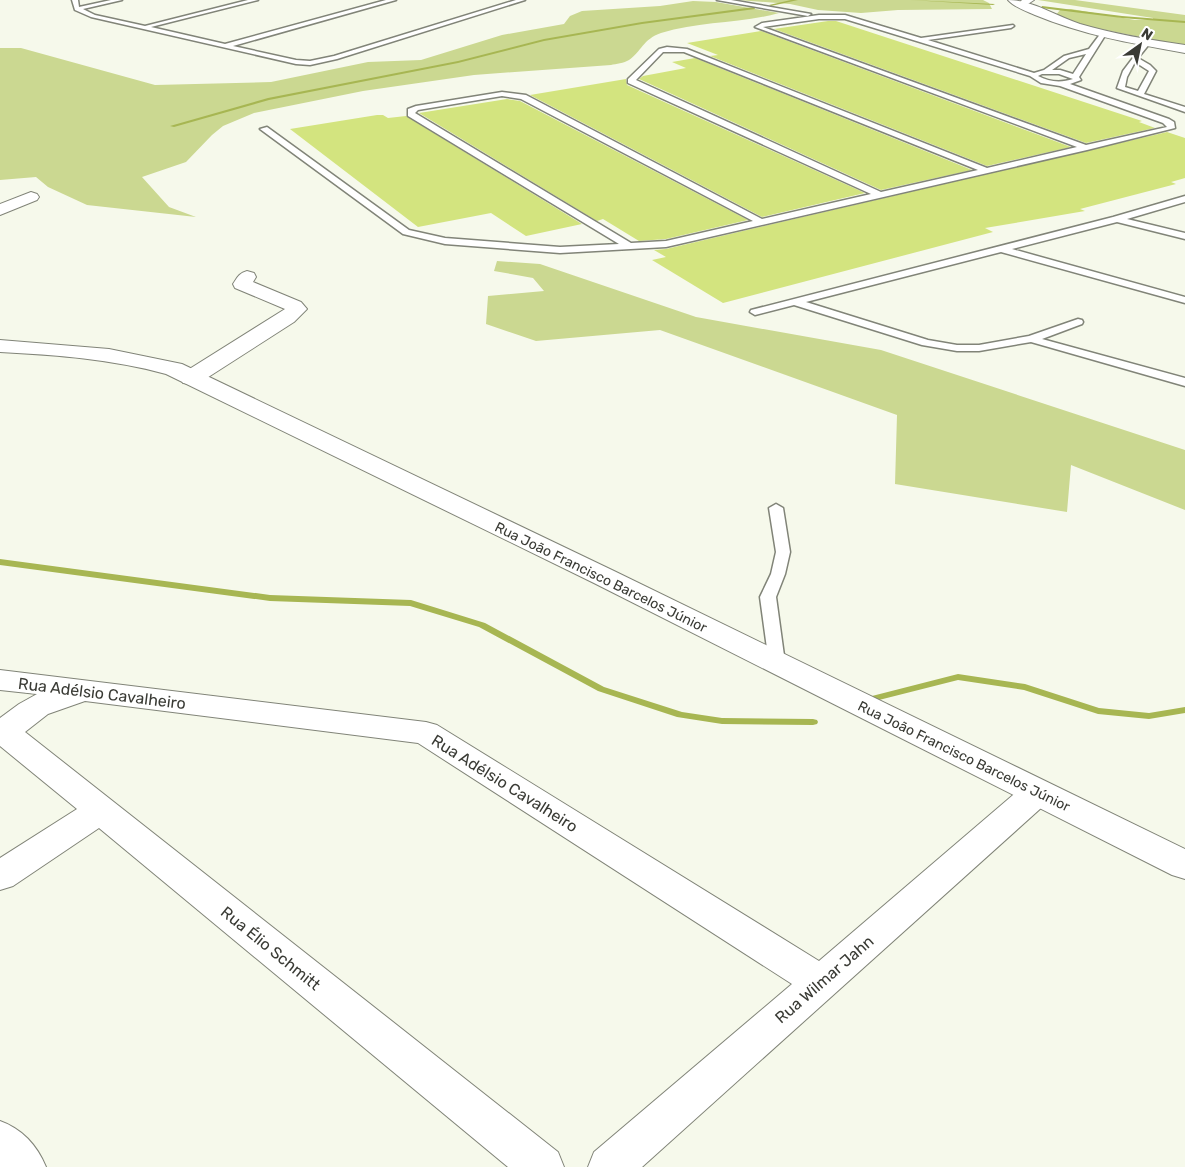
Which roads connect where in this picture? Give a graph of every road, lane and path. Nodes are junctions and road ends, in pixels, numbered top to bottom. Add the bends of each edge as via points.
1 (75, 0) edge
2 (119, 0) edge
3 (255, 0) edge
4 (393, 0) edge
5 (522, 0) edge
6 (720, 0) edge
7 (1021, 2) edge
8 (77, 9) junction
9 (819, 17) junction
10 (1011, 26) dead end
11 (144, 27) junction
12 (1103, 34) junction
13 (920, 39) junction
14 (1147, 43) junction
15 (226, 45) junction
16 (1185, 50) edge
17 (1090, 51) junction
18 (1134, 59) junction
19 (1046, 72) junction
20 (1034, 75) junction
21 (1076, 77) junction
22 (1058, 83) junction
23 (1140, 95) junction
24 (1182, 109) edge
25 (1145, 114) junction
26 (264, 129) dead end
27 (1087, 148) junction
28 (988, 171) junction
29 (880, 196) junction
30 (31, 197) dead end
31 (1185, 199) edge
32 (0, 210) edge
33 (1116, 219) junction
34 (761, 222) junction
35 (1185, 236) edge
36 (629, 246) junction
37 (1001, 249) junction
38 (247, 277) dead end
39 (1185, 300) edge
40 (795, 302) junction
41 (755, 312) dead end
42 (1078, 322) dead end
43 (1031, 339) junction
44 (0, 346) edge
45 (191, 378) junction
46 (1185, 382) edge
47 (776, 508) dead end
48 (776, 663) junction
49 (0, 680) edge
50 (86, 690) junction
51 (3, 731) edge
52 (1038, 792) junction
53 (101, 810) junction
54 (1185, 865) edge
55 (0, 876) edge
56 (821, 982) junction
57 (0, 1141) edge
58 (24, 1167) edge
59 (542, 1167) edge
60 (610, 1167) edge

1 - 8 lane
2 - 8 lane
3 - 11 lane
4 - 15 lane
5 - 15 lane via 310,63
6 - 9 lane
7 - 12 street via 1064,23
8 - 11 lane via 93,16
9 - 13 lane via 845,17
9 - 27 lane via 758,27
10 - 13 lane
11 - 15 lane
12 - 14 street
12 - 17 lane
13 - 20 lane
14 - 16 street
14 - 18 lane
17 - 19 lane via 1065,56
17 - 21 lane
18 - 23 lane via 1154,71
18 - 23 lane via 1121,88
19 - 20 lane
19 - 21 lane
20 - 22 lane via 1040,80
21 - 22 lane via 1075,82
22 - 25 lane
23 - 24 lane
24 - 25 lane
25 - 27 lane via 1166,121 1171,128
26 - 36 lane via 406,232 445,241 560,250
27 - 28 lane
28 - 29 lane
28 - 29 lane via 685,50 661,50 631,81
29 - 34 lane
30 - 32 street
31 - 33 lane
33 - 35 lane
33 - 37 lane
34 - 36 lane via 666,244
34 - 36 lane via 523,97 502,94 411,111 411,114
37 - 39 lane
37 - 40 lane
38 - 45 street via 242,284 297,309
40 - 41 lane
40 - 43 lane via 926,343 979,348
42 - 43 lane
43 - 46 lane
44 - 45 street, Rua João Francisco Barcelos Júnior via 119,355 174,369
45 - 48 street, Rua João Francisco Barcelos Júnior
47 - 48 lane via 783,552 768,598
48 - 52 street, Rua João Francisco Barcelos Júnior
49 - 50 street, Rua Adélsio Cavalheiro
50 - 51 street via 49,700 25,713
50 - 56 street, Rua Adélsio Cavalheiro via 426,734
51 - 53 street, Rua Élio Schmitt
52 - 54 street, Rua João Francisco Barcelos Júnior
52 - 56 street, Rua Wilmar Jahn
53 - 55 street
53 - 59 street, Rua Élio Schmitt
56 - 60 street, Rua Wilmar Jahn
57 - 58 street

